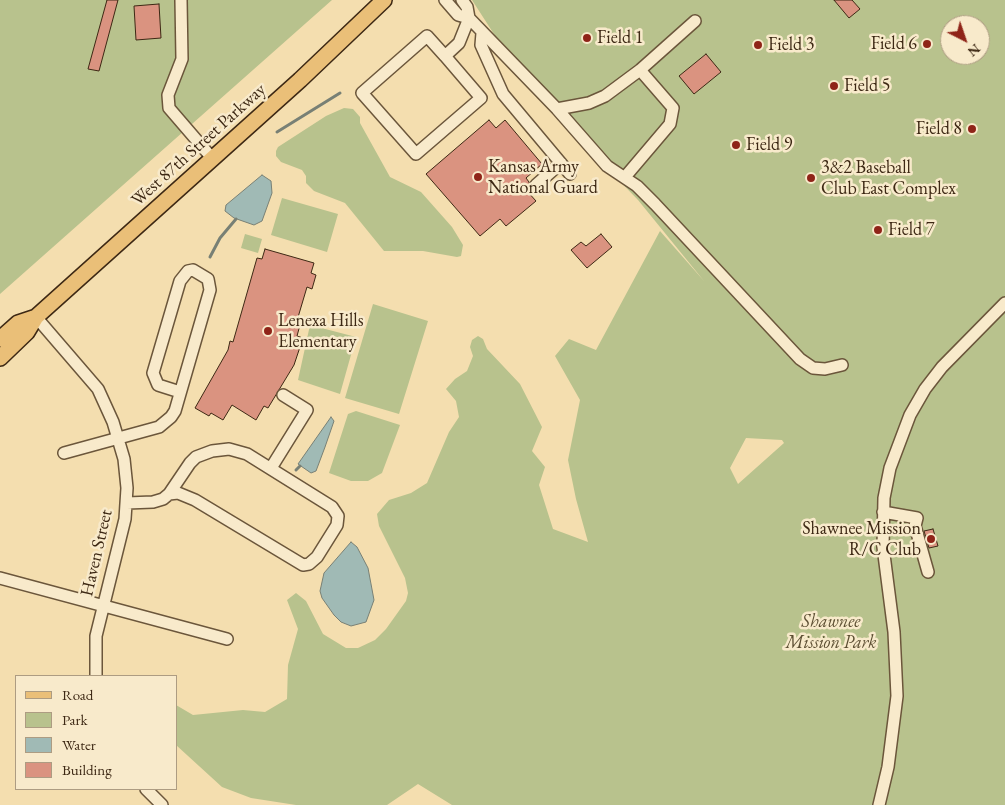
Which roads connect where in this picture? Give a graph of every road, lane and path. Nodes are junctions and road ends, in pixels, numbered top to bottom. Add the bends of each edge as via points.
1 (181, 0) edge
2 (384, 0) edge
3 (445, 0) edge
4 (462, 0) edge
5 (469, 18) junction
6 (695, 21) dead end
7 (482, 33) junction
8 (445, 56) junction
9 (640, 70) junction
10 (557, 109) junction
11 (212, 158) junction
12 (561, 163) junction
13 (570, 174) dead end
14 (625, 178) junction
15 (536, 185) dead end
16 (1005, 303) edge
17 (36, 317) junction
18 (0, 338) edge
19 (0, 358) edge
20 (842, 365) dead end
21 (180, 392) junction
22 (282, 395) dead end
23 (119, 438) junction
24 (64, 453) dead end
25 (271, 468) junction
26 (169, 494) junction
27 (127, 503) junction
28 (883, 512) junction
29 (928, 572) dead end
30 (0, 578) edge
31 (103, 604) junction
32 (227, 639) dead end
33 (96, 675) edge
34 (147, 790) edge
35 (162, 805) edge
36 (879, 805) edge

1 - 11 street via 182,60 172,79 169,108
2 - 11 main road, West 87th Street Parkway
3 - 5 street via 458,15
4 - 5 street via 468,7
5 - 7 street
5 - 8 street via 459,43
6 - 9 street
7 - 10 street
7 - 12 street via 480,44 502,94
8 - 8 street via 481,98 416,154 362,93 427,36
9 - 10 street via 605,96 589,103
9 - 14 street via 673,108 670,124
10 - 14 street via 607,166
11 - 17 main road, West 87th Street Parkway
12 - 13 street
12 - 15 street
14 - 20 street via 655,204 800,359 813,368
16 - 28 street via 942,367 910,415 890,468
17 - 18 main road, West 87th Street Parkway via 18,323
17 - 19 main road, West 87th Street Parkway
17 - 23 street, Haven Street via 93,382
21 - 21 street via 210,290 208,279 194,270 188,271 180,281 153,373 158,385
21 - 23 street via 175,410 166,422
22 - 25 street via 307,410
23 - 24 street
23 - 27 street, Haven Street
25 - 26 street via 238,451 212,451 190,463
25 - 26 street via 332,507 338,516 338,525 309,564 296,562 188,496
26 - 27 street via 153,502
27 - 31 street, Haven Street
28 - 29 street via 917,518 915,526
28 - 36 street via 895,640 896,696 891,749
30 - 31 street
31 - 32 street
31 - 33 street, Haven Street via 96,636
34 - 35 street

